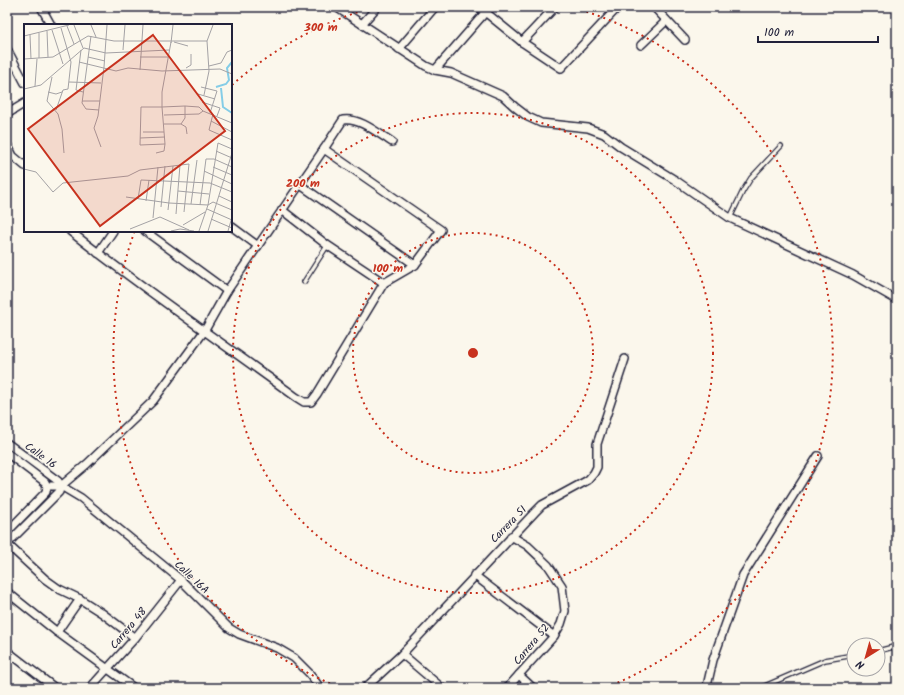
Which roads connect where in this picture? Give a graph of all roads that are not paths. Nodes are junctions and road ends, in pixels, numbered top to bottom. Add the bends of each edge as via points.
1 (41, 7) edge
2 (336, 7) edge
3 (377, 7) edge
4 (435, 7) edge
5 (555, 7) edge
6 (618, 7) edge
7 (654, 7) edge
8 (485, 9) edge
9 (666, 21) junction
10 (50, 24) edge
11 (362, 24) junction
12 (685, 40) dead end
13 (522, 42) junction
14 (640, 45) dead end
15 (7, 49) edge
16 (399, 49) junction
17 (435, 70) junction
18 (24, 81) edge
19 (24, 104) edge
20 (7, 114) edge
21 (392, 142) dead end
22 (7, 144) edge
23 (782, 146) dead end
24 (324, 149) junction
25 (24, 165) edge
26 (299, 184) junction
27 (282, 210) junction
28 (730, 218) junction
29 (232, 227) edge
30 (71, 232) edge
31 (112, 232) edge
32 (146, 232) edge
33 (328, 245) junction
34 (258, 246) junction
35 (98, 254) junction
36 (415, 265) junction
37 (304, 282) dead end
38 (384, 283) junction
39 (227, 291) junction
40 (897, 300) edge
41 (205, 330) junction
42 (625, 359) dead end
43 (7, 444) edge
44 (7, 453) edge
45 (818, 456) dead end
46 (47, 486) junction
47 (61, 486) junction
48 (7, 532) edge
49 (511, 536) junction
50 (7, 544) edge
51 (474, 576) junction
52 (180, 580) junction
53 (7, 592) edge
54 (80, 599) junction
55 (57, 632) junction
56 (554, 636) junction
57 (135, 638) junction
58 (897, 646) edge
59 (886, 649) edge
60 (7, 651) edge
61 (402, 654) junction
62 (846, 656) edge
63 (107, 669) junction
64 (519, 675) junction
65 (705, 687) edge
66 (55, 688) edge
67 (90, 688) edge
68 (134, 688) edge
69 (320, 688) edge
70 (365, 688) edge
71 (442, 688) edge
72 (507, 688) edge
73 (533, 688) edge
74 (760, 688) edge

1 - 10 street
2 - 11 street
3 - 11 street
4 - 16 street
5 - 13 street
6 - 13 street via 561,68
7 - 9 street
8 - 13 street
8 - 17 street
9 - 12 street
9 - 14 street
11 - 16 street
15 - 18 street
16 - 17 street
17 - 28 street via 451,73 503,96 528,117 541,123 588,128 604,134
19 - 20 street
21 - 24 street via 350,119 343,120
22 - 25 street via 13,156
23 - 28 lane via 751,178
24 - 26 street
24 - 36 street via 441,230
26 - 27 street
26 - 36 street
27 - 33 street
27 - 34 street
28 - 40 street via 853,275
29 - 34 street
30 - 35 street
31 - 35 street
32 - 39 street
33 - 37 lane
33 - 38 street
34 - 39 street
35 - 41 street
36 - 38 street
38 - 41 street via 311,402 304,402 296,397
39 - 41 street
41 - 47 street via 153,401
42 - 49 street, Carrera 51 via 597,444 597,467 594,473 588,480 542,505
43 - 47 street, Calle 16 via 58,481
44 - 46 street, Calle 16
45 - 65 street via 743,575
46 - 47 street
46 - 48 street via 46,492
47 - 50 street via 59,492
47 - 52 street, Calle 16A via 100,512
49 - 51 street, Carrera 51
49 - 56 street, Carrera 52 via 528,546 548,565 562,586 565,611
50 - 54 street via 45,579
51 - 56 street
51 - 61 street, Carrera 51
52 - 57 street, Carrera 48
52 - 69 street, Calle 16A via 229,628 278,648 294,658
53 - 55 street
54 - 55 street
54 - 57 street
55 - 63 street
56 - 64 street, Carrera 52
57 - 63 street, Carrera 48
58 - 59 lane
60 - 66 street
61 - 70 street, Carrera 51
61 - 71 street
62 - 74 lane via 826,660
63 - 67 street, Carrera 48
63 - 68 street
64 - 72 street, Carrera 52
64 - 73 street

